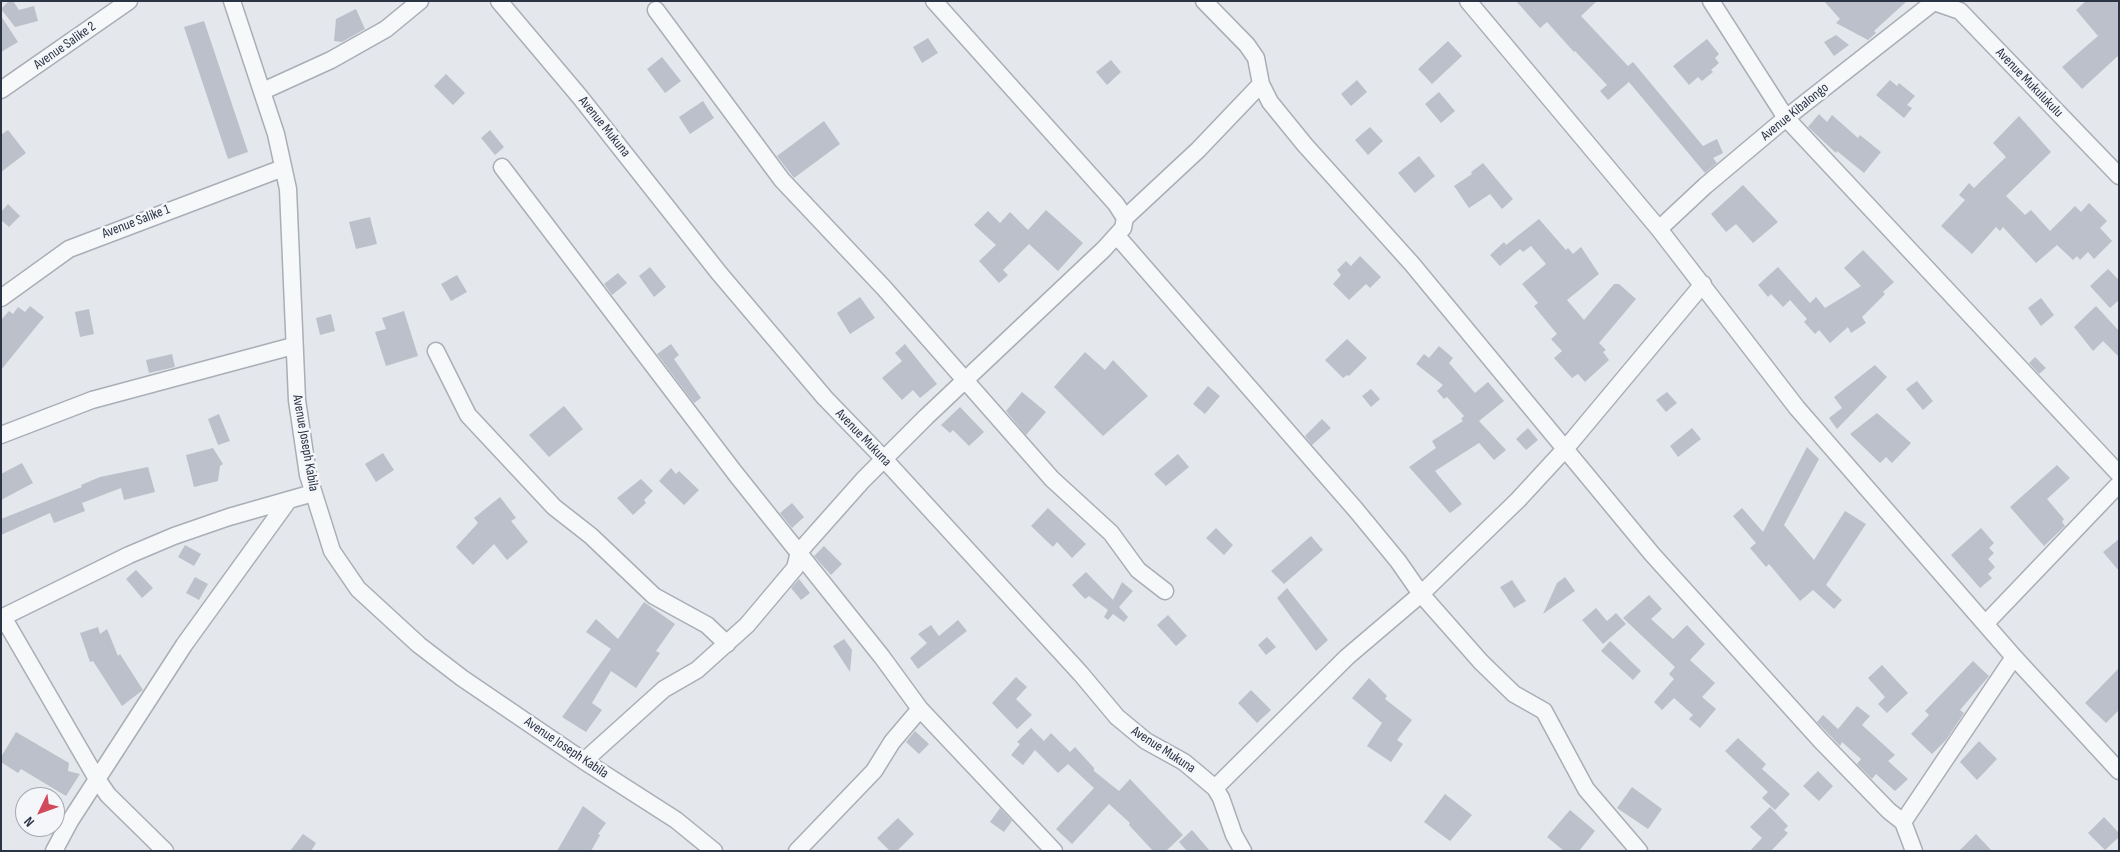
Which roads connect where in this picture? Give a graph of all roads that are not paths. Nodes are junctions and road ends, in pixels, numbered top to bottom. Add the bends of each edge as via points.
1 (129, 1) edge
2 (232, 1) edge
3 (420, 1) edge
4 (499, 1) edge
5 (934, 1) edge
6 (1204, 1) edge
7 (1468, 1) edge
8 (1711, 1) edge
9 (1933, 2) edge
10 (656, 10) dead end
11 (1261, 84) junction
12 (1, 90) edge
13 (263, 91) junction
14 (1786, 118) junction
15 (502, 167) dead end
16 (283, 168) junction
17 (2119, 176) edge
18 (1125, 218) junction
19 (1659, 229) junction
20 (1117, 236) junction
21 (1702, 284) junction
22 (1, 298) edge
23 (293, 346) junction
24 (436, 351) dead end
25 (965, 380) junction
26 (1, 435) edge
27 (1566, 448) junction
28 (884, 459) junction
29 (2119, 474) edge
30 (2119, 484) edge
31 (313, 494) junction
32 (288, 501) junction
33 (798, 552) junction
34 (1165, 591) dead end
35 (1421, 594) junction
36 (2, 617) edge
37 (1986, 623) junction
38 (727, 644) junction
39 (2014, 657) junction
40 (920, 709) junction
41 (584, 761) junction
42 (2119, 771) edge
43 (97, 779) junction
44 (1214, 788) junction
45 (1903, 822) junction
46 (54, 851) edge
47 (165, 851) edge
48 (714, 851) edge
49 (797, 851) edge
50 (1054, 851) edge
51 (1243, 851) edge
52 (1639, 851) edge
53 (1914, 851) edge

1 - 12 street, Avenue Salike 2
2 - 13 street, Avenue Joseph Kabila
3 - 13 street via 386,29 331,60
4 - 28 street, Avenue Mukuna via 768,332
5 - 18 street
6 - 11 street via 1256,58
7 - 19 street
8 - 14 street
9 - 14 street, Avenue Kibalongo
9 - 17 street, Avenue Mukulukulu via 1960,11
10 - 25 street via 782,180 846,245
11 - 18 street via 1198,150
11 - 27 street via 1270,102 1305,145 1412,264
13 - 16 street, Avenue Joseph Kabila
14 - 19 street, Avenue Kibalongo
14 - 29 street
15 - 33 street
16 - 22 street, Avenue Salike 1 via 106,232 69,249
16 - 23 street, Avenue Joseph Kabila via 289,208
18 - 20 street
19 - 21 street
20 - 25 street
20 - 35 street via 1356,510
21 - 27 street
21 - 37 street via 1798,408
23 - 26 street via 92,400
23 - 31 street, Avenue Joseph Kabila via 299,416
24 - 38 street via 468,415 554,507 591,536 654,596 707,625
25 - 28 street
25 - 34 street via 1052,479 1111,533 1138,570
27 - 35 street via 1518,500
27 - 45 street via 1736,650 1861,783
28 - 33 street
28 - 44 street, Avenue Mukuna via 1117,717 1146,741 1184,762
30 - 37 street
31 - 32 street
31 - 41 street, Avenue Joseph Kabila via 332,551 358,589 462,678
32 - 36 street via 174,536
32 - 43 street via 184,645
33 - 38 street via 795,568
33 - 40 street
35 - 44 street via 1347,657
35 - 52 street via 1492,674 1520,698 1544,711 1586,789
36 - 43 street
37 - 39 street
38 - 41 street via 697,670 664,689
39 - 42 street
39 - 45 street
40 - 49 street via 892,742 874,771
40 - 50 street
41 - 48 street, Avenue Joseph Kabila via 676,820
43 - 46 street
43 - 47 street via 108,795
44 - 51 street, Avenue Mukuna
45 - 53 street

